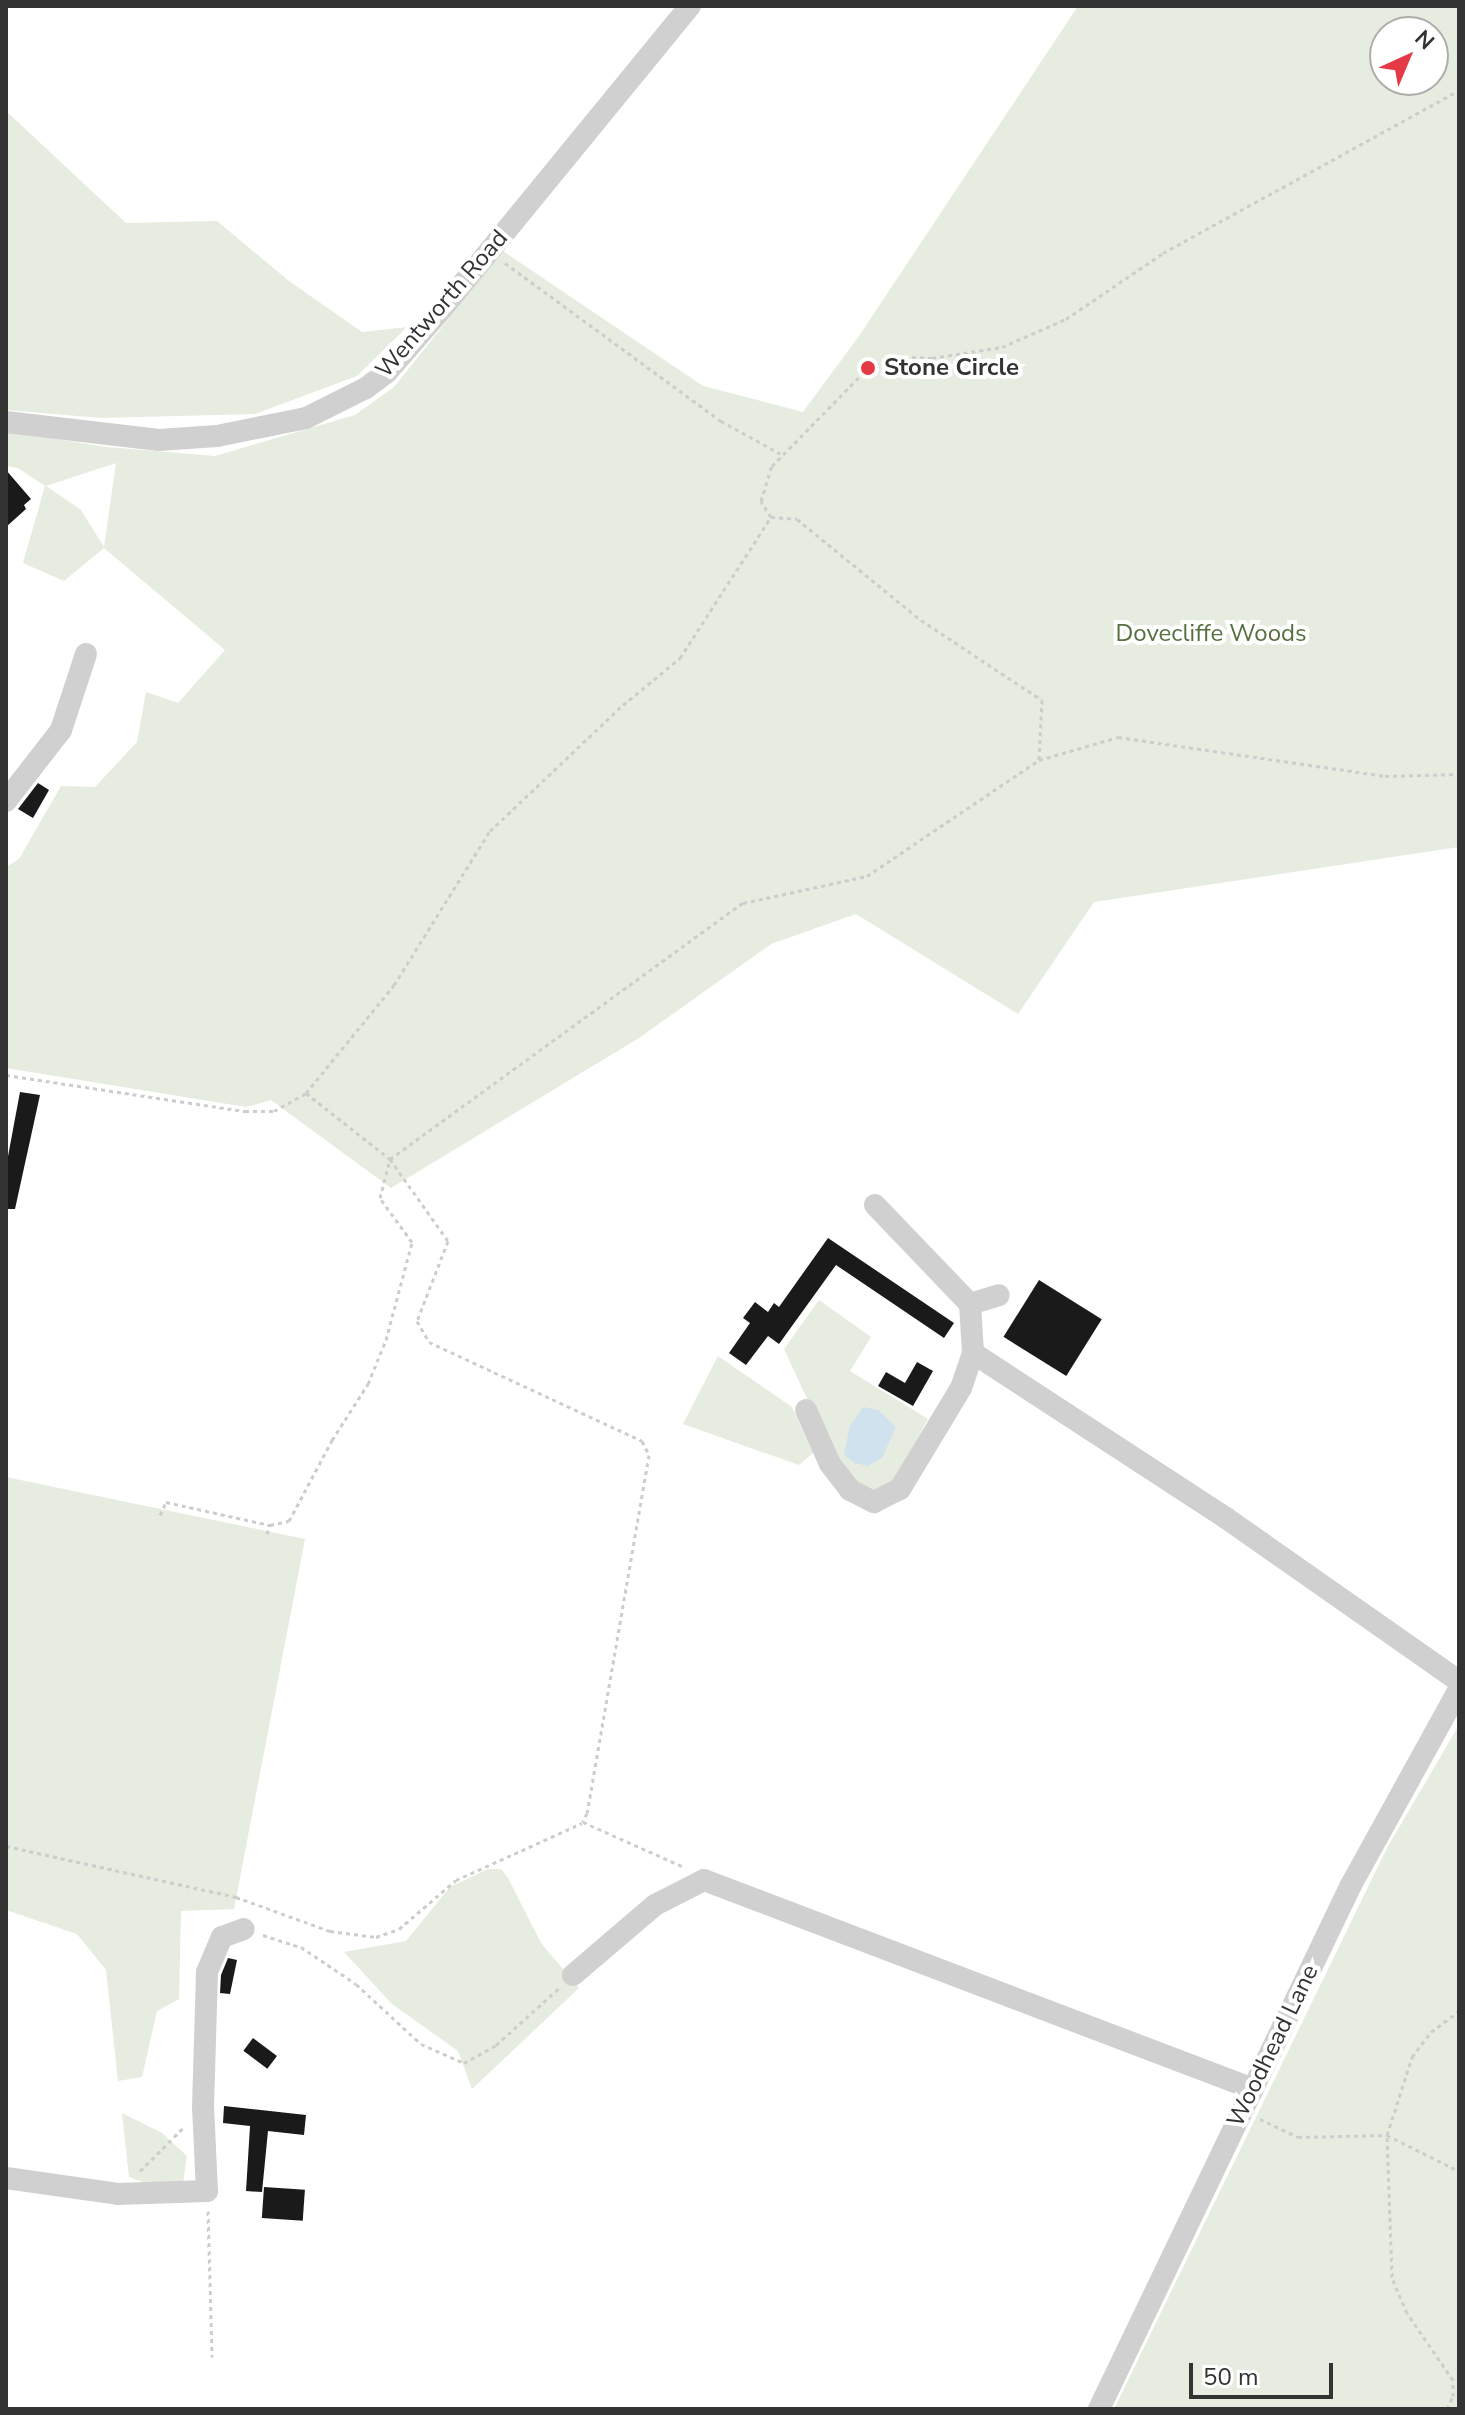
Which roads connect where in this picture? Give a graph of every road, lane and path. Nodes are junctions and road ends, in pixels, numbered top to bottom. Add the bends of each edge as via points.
1 (690, 6) edge
2 (1459, 90) edge
3 (490, 251) junction
4 (6, 422) edge
5 (781, 454) junction
6 (771, 517) junction
7 (86, 654) dead end
8 (1039, 760) junction
9 (1459, 774) edge
10 (6, 801) edge
11 (6, 1075) edge
12 (306, 1093) junction
13 (390, 1159) junction
14 (875, 1205) dead end
15 (999, 1295) dead end
16 (970, 1304) junction
17 (973, 1353) junction
18 (806, 1410) dead end
19 (160, 1515) dead end
20 (270, 1525) junction
21 (267, 1534) dead end
22 (1459, 1681) edge
23 (1459, 1689) edge
24 (583, 1822) junction
25 (6, 1846) edge
26 (704, 1880) junction
27 (244, 1929) joint
28 (573, 1975) joint
29 (1459, 2011) edge
30 (1253, 2089) junction
31 (203, 2107) junction
32 (1242, 2110) junction
33 (1387, 2135) junction
34 (1459, 2171) edge
35 (6, 2178) edge
36 (207, 2191) junction
37 (118, 2194) junction
38 (212, 2357) dead end
39 (1099, 2409) edge
40 (1447, 2409) edge

1 - 3 street, Wentworth Road
2 - 5 path via 1163,253 1066,319 1002,347 932,358 896,356 868,368
3 - 4 street, Wentworth Road via 387,372 306,418 217,436 159,440
3 - 5 path via 721,421
5 - 6 path via 761,501
6 - 8 path via 797,519 921,620 1042,700
6 - 12 path via 680,658 490,831 394,985
7 - 10 street via 61,730
8 - 9 path via 1118,737 1385,776
8 - 13 path via 867,876 743,903
11 - 12 path via 245,1111 274,1111
12 - 13 path
13 - 20 path via 380,1198 412,1242 386,1340 368,1384 289,1521
13 - 24 path via 448,1241 417,1321 429,1342 642,1441 649,1455
14 - 16 street
15 - 16 street
16 - 17 street
17 - 18 street via 961,1388 900,1489 874,1502 850,1490 830,1464
17 - 22 street via 1226,1518
19 - 20 path via 166,1502
20 - 21 path
23 - 30 street, Woodhead Lane via 1351,1885
24 - 25 path via 456,1880 399,1929 376,1937 330,1931 236,1897
24 - 26 path
26 - 28 street via 655,1905
26 - 30 street
27 - 28 path via 301,1947 356,1984 421,2044 464,2063 496,2045
27 - 31 street via 222,1937 207,1972
29 - 33 path via 1431,2032 1412,2057
30 - 32 street, Woodhead Lane
31 - 36 street
31 - 37 path
32 - 33 path via 1298,2137
32 - 39 street, Woodhead Lane
33 - 34 path
33 - 40 path via 1392,2277 1407,2313 1453,2380
35 - 37 street
36 - 37 street
36 - 38 path

